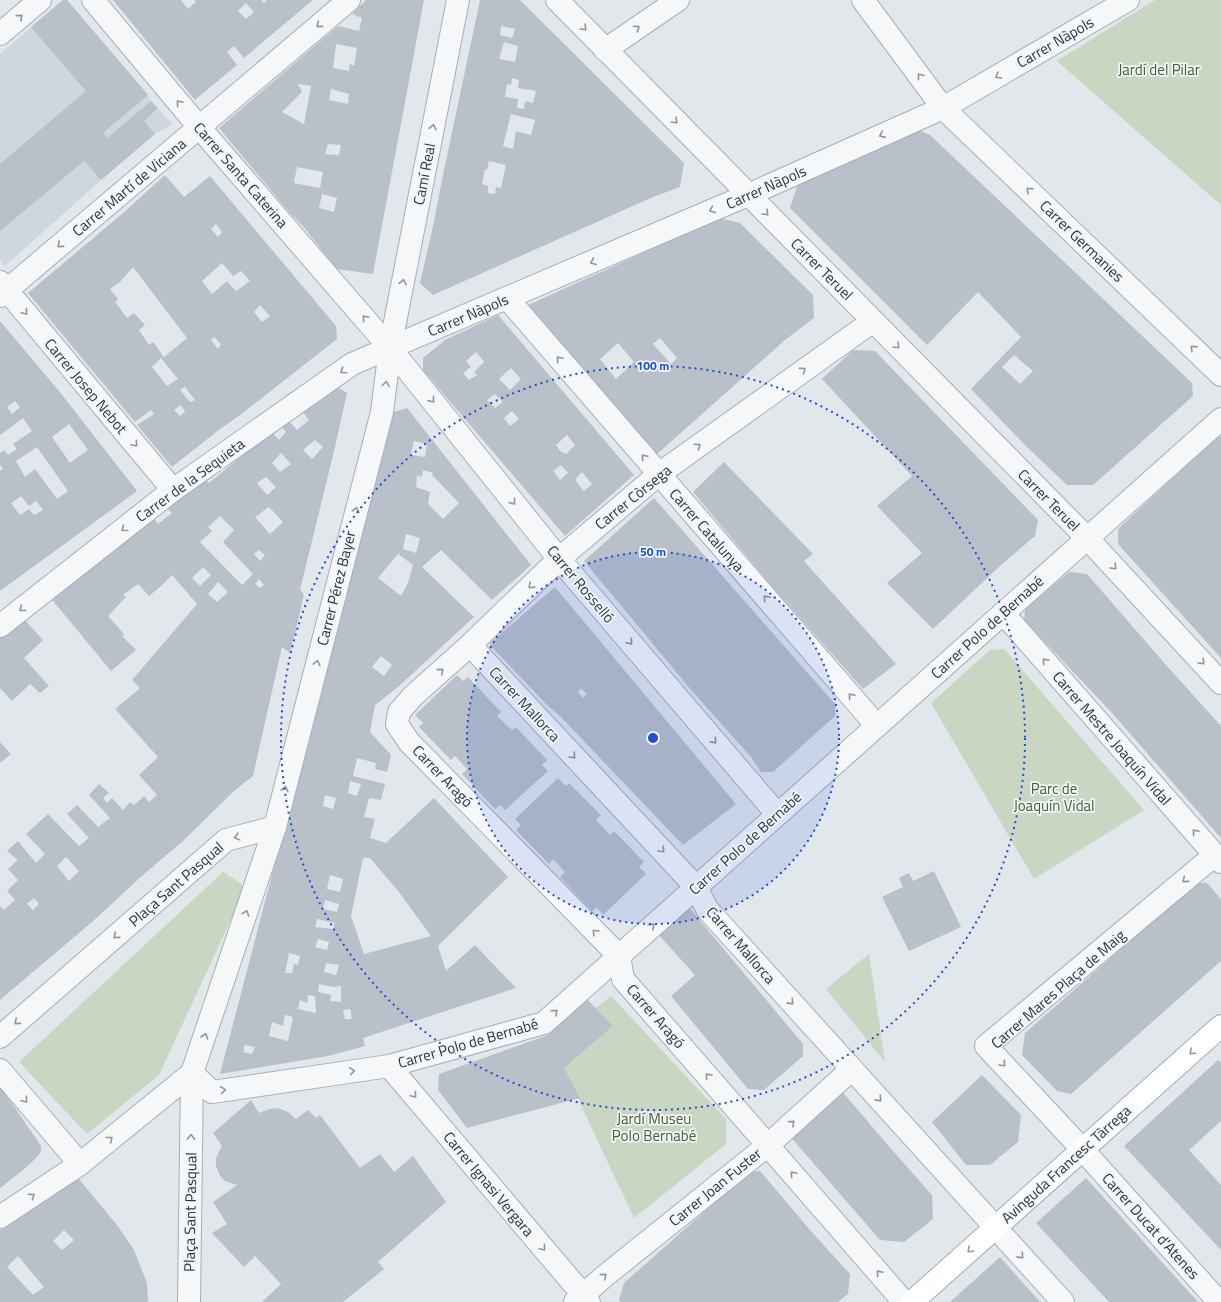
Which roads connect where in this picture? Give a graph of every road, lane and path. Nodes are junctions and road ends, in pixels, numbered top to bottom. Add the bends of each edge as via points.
1 (40, 0) edge
2 (93, 0) edge
3 (349, 0) edge
4 (458, 0) edge
5 (557, 0) edge
6 (678, 0) edge
7 (863, 0) edge
8 (1128, 0) edge
9 (0, 34) edge
10 (605, 50) junction
11 (943, 108) junction
12 (199, 127) junction
13 (748, 195) junction
14 (2, 290) edge
15 (507, 298) junction
16 (872, 321) junction
17 (390, 348) junction
18 (1221, 375) edge
19 (1221, 419) edge
20 (659, 474) junction
21 (173, 490) junction
22 (1087, 538) junction
23 (559, 559) junction
24 (1002, 614) junction
25 (0, 626) edge
26 (470, 646) junction
27 (1221, 683) edge
28 (413, 696) joint
29 (877, 726) junction
30 (777, 814) junction
31 (275, 827) junction
32 (1218, 858) edge
33 (696, 886) junction
34 (618, 956) junction
35 (1221, 1026) edge
36 (0, 1037) edge
37 (389, 1066) junction
38 (852, 1069) junction
39 (0, 1070) edge
40 (192, 1073) junction
41 (768, 1145) junction
42 (1082, 1150) junction
43 (80, 1164) junction
44 (0, 1217) edge
45 (995, 1228) junction
46 (582, 1300) edge
47 (189, 1302) edge
48 (904, 1302) edge
49 (912, 1302) edge
50 (1063, 1302) edge
51 (1220, 1302) edge

9 -> 1 street
12 -> 2 street, Carrer Santa Caterina
3 -> 12 street, Carrer Martí de Viciana
17 -> 4 street, Camí Real
5 -> 10 street, Carrer Teruel
10 -> 6 street
11 -> 7 street, Carrer Germanies
8 -> 11 street, Carrer Nàpols via 974,99
10 -> 13 street, Carrer Teruel
11 -> 13 street, Carrer Nàpols
18 -> 11 street, Carrer Germanies
12 -> 14 street, Carrer Martí de Viciana
17 -> 12 street, Carrer Santa Caterina
13 -> 15 street, Carrer Nàpols
13 -> 16 street, Carrer Teruel
14 -> 21 street, Carrer Josep Nebot
15 - 17 street, Carrer Nàpols
20 -> 15 street, Carrer Catalunya
20 -> 16 street, Carrer Còrsega
16 -> 22 street, Carrer Teruel
17 -> 21 street, Carrer de la Sequieta via 352,364
17 -> 23 street, Carrer Rosselló
31 -> 17 street, Carrer Pérez Bayer via 382,412
19 - 22 street, Carrer Polo de Bernabé
20 - 23 street, Carrer Còrsega
29 -> 20 street, Carrer Catalunya
21 -> 25 street, Carrer de la Sequieta
22 - 24 street, Carrer Polo de Bernabé
22 -> 27 street, Carrer Teruel
23 -> 26 street, Carrer Còrsega
23 -> 30 street, Carrer Rosselló
24 - 29 street, Carrer Polo de Bernabé
32 -> 24 street, Carrer Mestre Joaquín Vidal
28 -> 26 street, Carrer Còrsega
26 -> 33 street, Carrer Mallorca
34 -> 28 street, Carrer Aragó via 409,742 397,724 399,712
29 - 30 street, Carrer Polo de Bernabé
30 - 33 street, Carrer Polo de Bernabé
31 -> 36 street, Plaça Sant Pasqual via 226,840
40 -> 31 street, Plaça Sant Pasqual
32 -> 42 street, Carrer Mares Plaça de Maig via 986,1046
34 -> 33 street, Carrer Polo de Bernabé
33 -> 38 street, Carrer Mallorca via 707,909
37 -> 34 street, Carrer Polo de Bernabé via 544,1023
41 -> 34 street, Carrer Aragó via 623,979
35 -> 42 main road, Avinguda Francesc Tàrrega
40 -> 37 street, Carrer Polo de Bernabé via 212,1092
37 -> 46 street, Carrer Ignasi Vergara
41 -> 38 street, Carrer Joan Fuster
38 -> 45 street, Carrer Mallorca
39 -> 43 street
43 -> 40 street
47 -> 40 street, Plaça Sant Pasqual
46 -> 41 street, Carrer Joan Fuster via 606,1275
48 -> 41 street, Carrer Aragó
42 - 45 main road, Avinguda Francesc Tàrrega
42 - 51 street, Carrer Ducat d'Atenes
44 -> 43 street
45 -> 49 main road, Avinguda Francesc Tàrrega
45 -> 50 street, Carrer Mallorca

